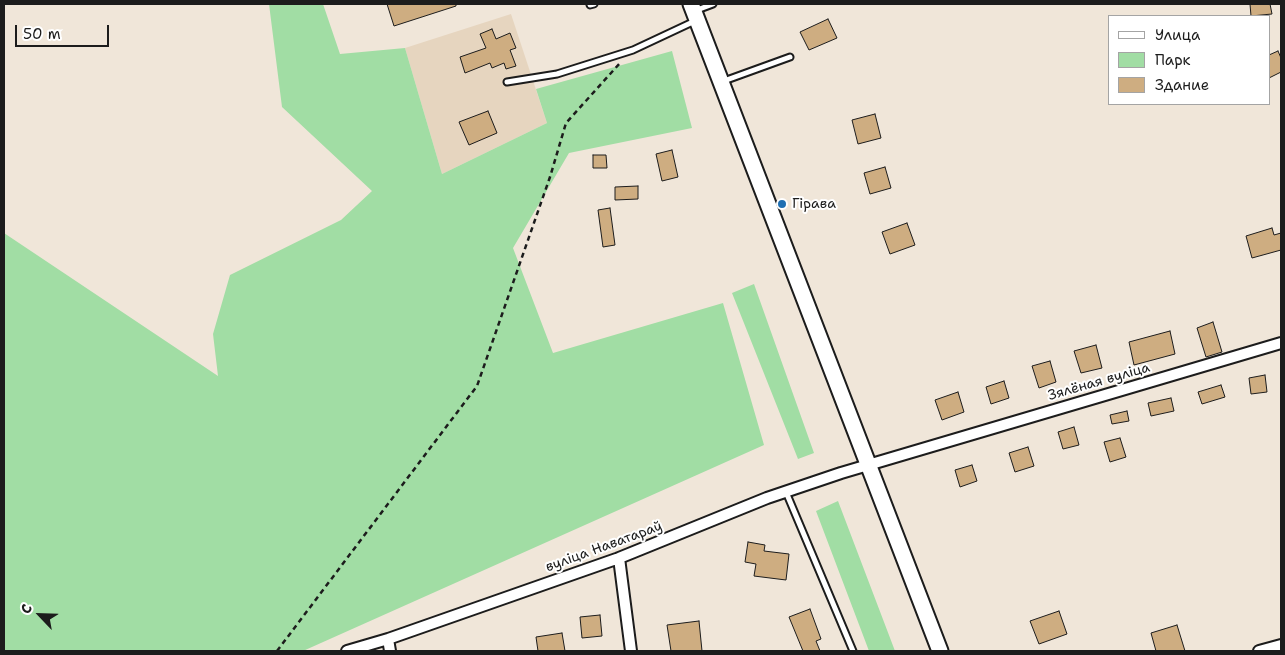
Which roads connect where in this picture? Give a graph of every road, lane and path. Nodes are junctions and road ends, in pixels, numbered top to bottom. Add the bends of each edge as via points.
1 (713, 4) edge
2 (694, 12) edge
3 (633, 50) junction
4 (790, 57) dead end
5 (507, 82) dead end
6 (721, 82) junction
7 (1281, 343) edge
8 (868, 464) junction
9 (786, 492) junction
10 (618, 558) junction
11 (388, 639) junction
12 (1281, 644) edge
13 (277, 651) edge
14 (347, 651) edge
15 (390, 651) edge
16 (631, 651) edge
17 (853, 651) edge
18 (940, 651) edge
19 (1258, 651) edge

1 - 2 lane
2 - 3 lane
2 - 6 main road
3 - 5 lane via 557,74
3 - 13 path via 566,123 477,386
4 - 6 lane
6 - 8 main road
7 - 8 street, Зялёная вуліца
8 - 9 street, вуліца Наватараў
8 - 18 main road
9 - 10 street, вуліца Наватараў
9 - 17 lane
10 - 11 street, вуліца Наватараў
10 - 16 street
11 - 14 street, вуліца Наватараў
11 - 15 street
12 - 19 street

